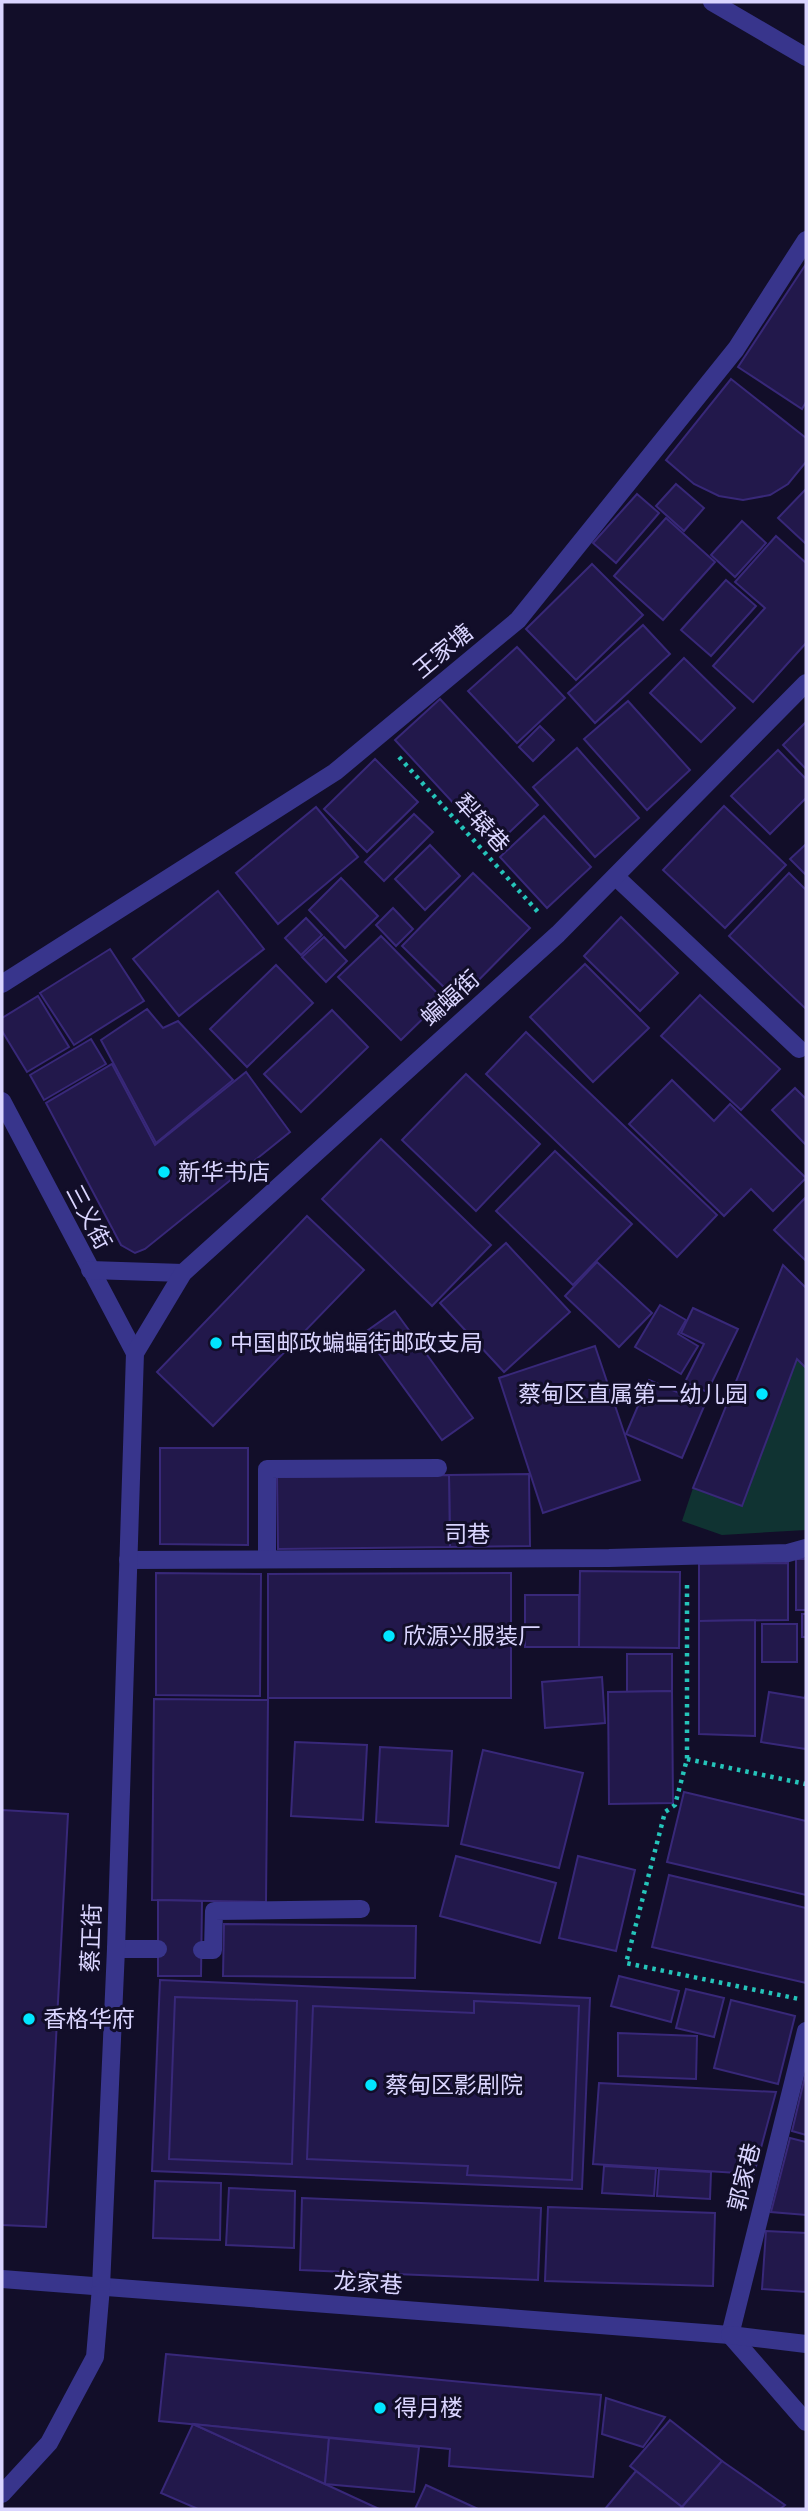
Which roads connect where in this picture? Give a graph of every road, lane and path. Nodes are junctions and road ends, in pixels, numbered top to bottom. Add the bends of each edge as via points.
1 (712, 2) edge
2 (806, 57) edge
3 (806, 240) edge
4 (806, 683) edge
5 (380, 735) junction
6 (616, 877) junction
7 (558, 934) junction
8 (2, 984) edge
9 (799, 1049) dead end
10 (2, 1101) edge
11 (90, 1270) junction
12 (183, 1273) junction
13 (135, 1353) junction
14 (439, 1468) dead end
15 (806, 1548) edge
16 (687, 1556) junction
17 (267, 1559) junction
18 (128, 1560) junction
19 (687, 1759) junction
20 (806, 1784) edge
21 (361, 1909) dead end
22 (116, 1949) junction
23 (158, 1949) dead end
24 (202, 1950) dead end
25 (806, 2001) edge
26 (806, 2031) edge
27 (2, 2279) edge
28 (101, 2287) junction
29 (730, 2335) junction
30 (806, 2344) edge
31 (806, 2421) edge
32 (2, 2494) edge

1 - 2 street
3 - 5 street, 王家塘 via 737,349 518,620
4 - 6 street, 蝙蝠街
5 - 7 path, 犁辕巷
5 - 8 street, 王家塘 via 335,772
6 - 7 street, 蝙蝠街
6 - 9 street
7 - 12 street, 蝙蝠街
10 - 11 street, 三义街
11 - 12 street
11 - 13 street, 三义街
12 - 13 street, 蝙蝠街
13 - 18 street, 蔡正街
14 - 17 street via 267,1469
15 - 16 street, 司巷 via 788,1553
16 - 17 street, 司巷
16 - 19 path
17 - 18 street, 司巷
18 - 22 street, 蔡正街
19 - 20 path
19 - 25 path via 675,1805 665,1812 626,1963
21 - 24 street via 214,1911 213,1950
22 - 23 street
22 - 28 street, 蔡正街
26 - 29 street, 郭家巷
27 - 28 street, 龙家巷
28 - 29 street, 龙家巷
28 - 32 street, 蔡正街 via 95,2357 49,2443
29 - 30 street, 龙家巷
29 - 31 street

